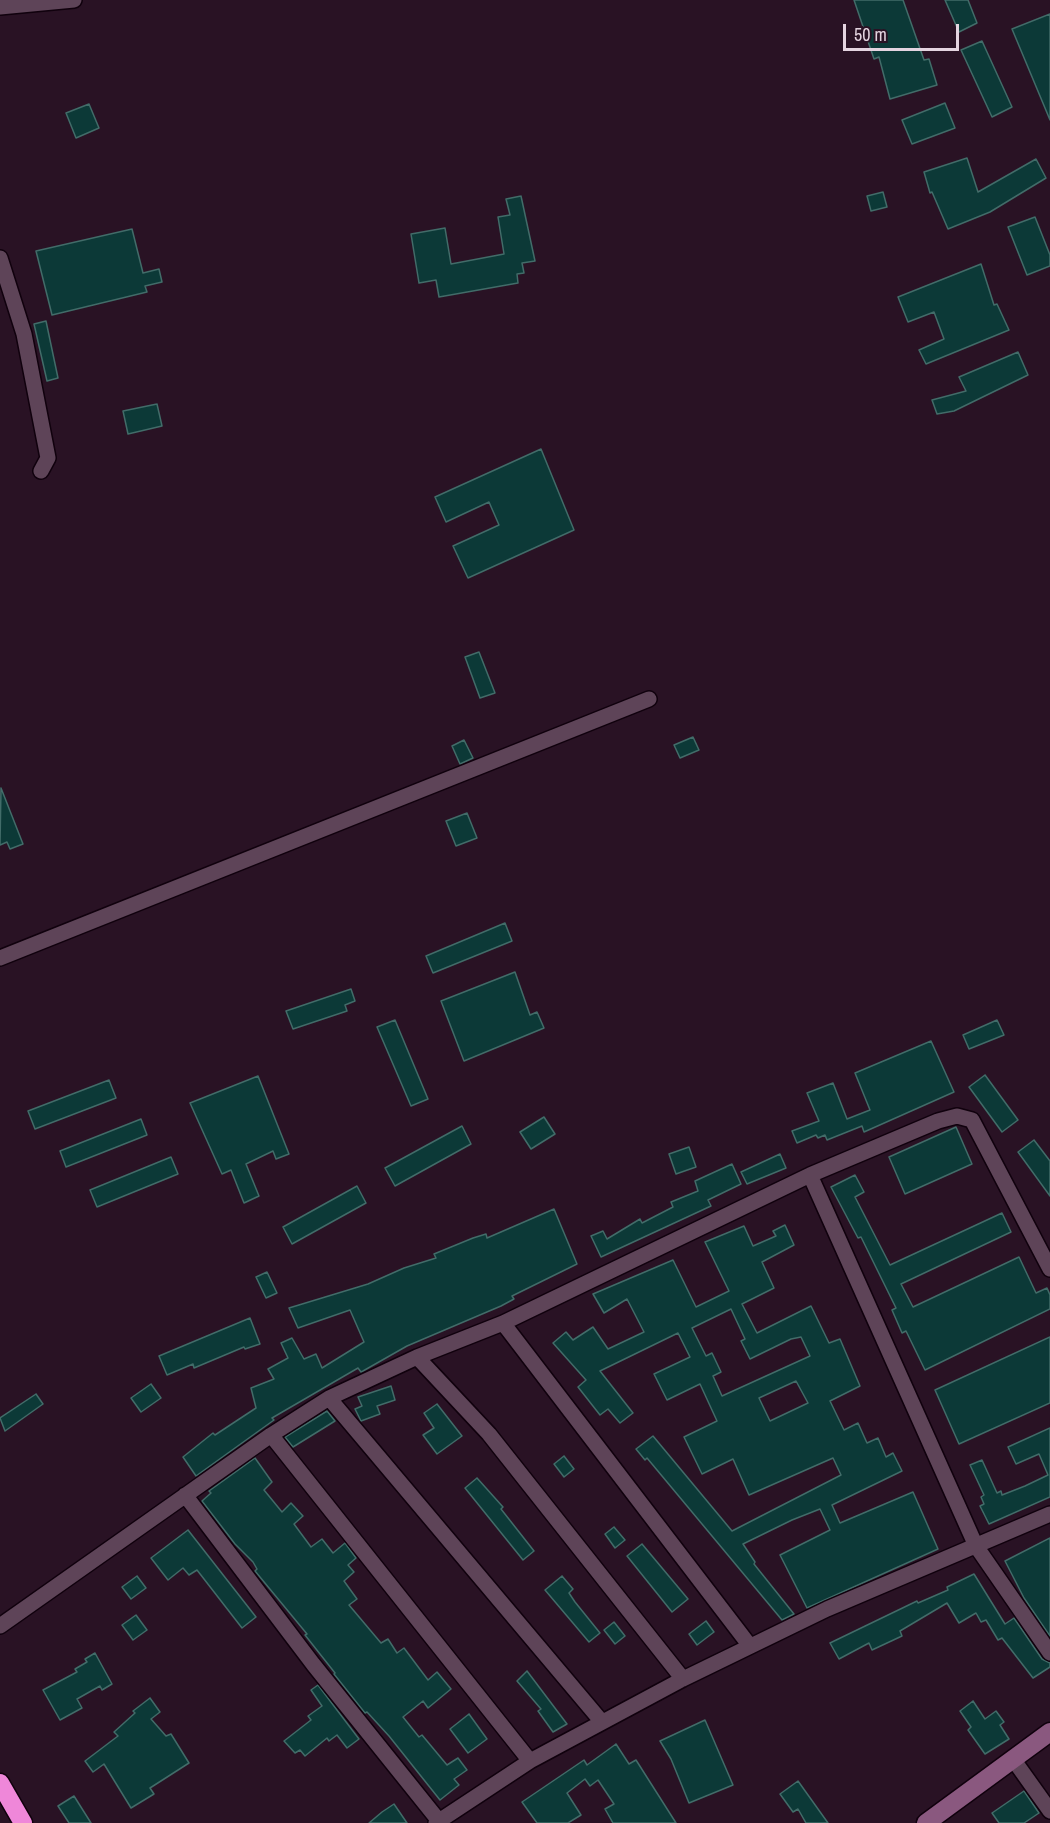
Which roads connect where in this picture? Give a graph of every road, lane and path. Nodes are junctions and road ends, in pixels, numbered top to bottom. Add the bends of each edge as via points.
1 (74, 0) edge
2 (0, 7) edge
3 (0, 258) edge
4 (41, 471) dead end
5 (649, 699) dead end
6 (0, 958) edge
7 (810, 1175) junction
8 (1050, 1269) edge
9 (503, 1323) junction
10 (417, 1357) junction
11 (328, 1398) junction
12 (272, 1435) junction
13 (185, 1495) junction
14 (1050, 1514) edge
15 (976, 1546) junction
16 (0, 1626) edge
17 (750, 1646) junction
18 (1050, 1653) edge
19 (683, 1678) junction
20 (602, 1722) junction
21 (1050, 1732) edge
22 (1013, 1759) junction
23 (530, 1761) junction
24 (0, 1783) edge
25 (1050, 1811) edge
26 (438, 1822) edge
27 (929, 1822) edge
28 (23, 1823) edge

1 - 2 street
3 - 4 street via 24,334 48,458
5 - 6 street
7 - 8 street via 938,1121 957,1116 972,1120
7 - 9 street
7 - 15 street
9 - 10 street
9 - 17 street
10 - 11 street
10 - 19 street via 489,1434
11 - 12 street
11 - 20 street
12 - 13 street
12 - 23 street
13 - 16 street
13 - 26 street
14 - 15 street
15 - 17 street
15 - 18 street
17 - 19 street
19 - 20 street
20 - 23 street
21 - 22 street
22 - 25 street
22 - 27 street
23 - 26 street
24 - 28 highway

